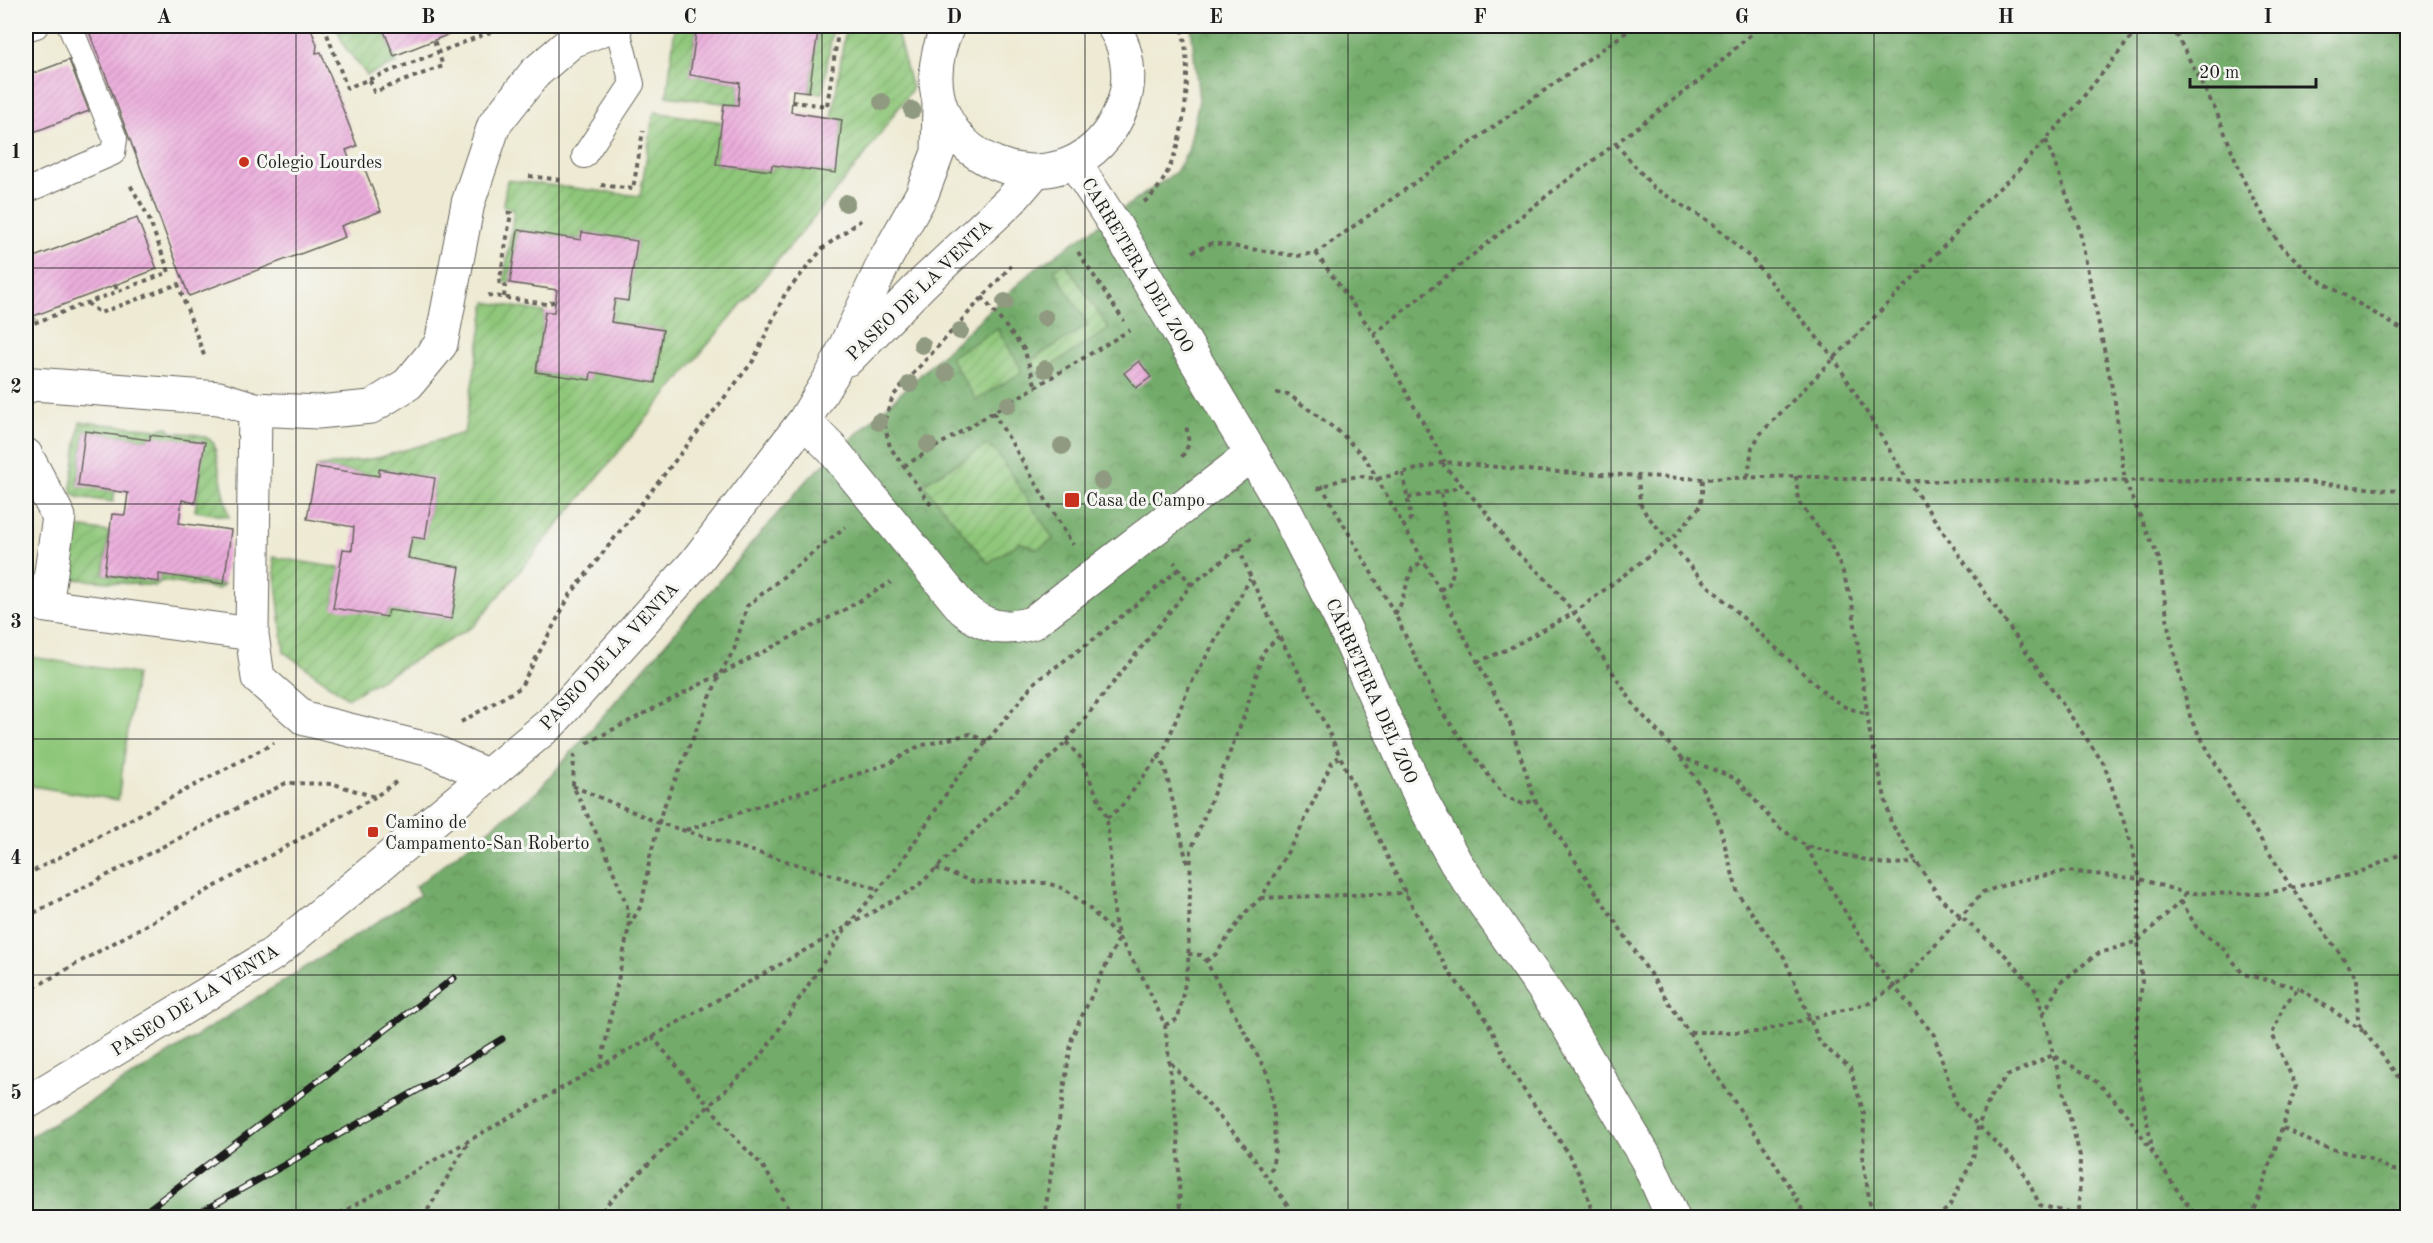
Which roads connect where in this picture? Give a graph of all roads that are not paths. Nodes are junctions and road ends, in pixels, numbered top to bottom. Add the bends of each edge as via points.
1 (36, 26) edge
2 (70, 26) edge
3 (611, 26) edge
4 (617, 26) edge
5 (1113, 26) edge
6 (26, 29) edge
7 (939, 32) edge
8 (939, 103) junction
9 (584, 156) dead end
10 (1074, 162) junction
11 (1035, 172) junction
12 (26, 191) edge
13 (832, 375) junction
14 (26, 387) edge
15 (255, 409) junction
16 (804, 421) junction
17 (1252, 454) junction
18 (26, 456) edge
19 (252, 634) junction
20 (488, 776) junction
21 (26, 1103) edge
22 (1672, 1218) edge

1 - 6 lane
2 - 12 lane via 115,139 113,153
3 - 15 street via 572,41 535,73 494,125 468,203 441,344 408,384 371,407 318,412
4 - 9 lane via 632,84
5 - 10 street via 1124,50 1126,96 1105,137
7 - 8 street via 935,74
8 - 11 street via 951,129 972,151 999,166
8 - 13 street, PASEO DE LA VENTA via 938,152 922,194 885,260
10 - 11 street
10 - 17 street, CARRETERA DEL ZOO
11 - 13 street, PASEO DE LA VENTA
13 - 16 street, PASEO DE LA VENTA
14 - 15 street via 34,384 219,398
15 - 19 street
16 - 17 street via 832,449 963,609 978,621 1014,628 1032,623
16 - 20 street, PASEO DE LA VENTA via 695,563 551,723
17 - 22 street, CARRETERA DEL ZOO via 1342,622 1422,801 1456,863 1559,1011 1647,1160
18 - 19 street via 59,517 46,606
19 - 20 street via 258,678 305,719 431,750
20 - 21 street, PASEO DE LA VENTA via 273,954

